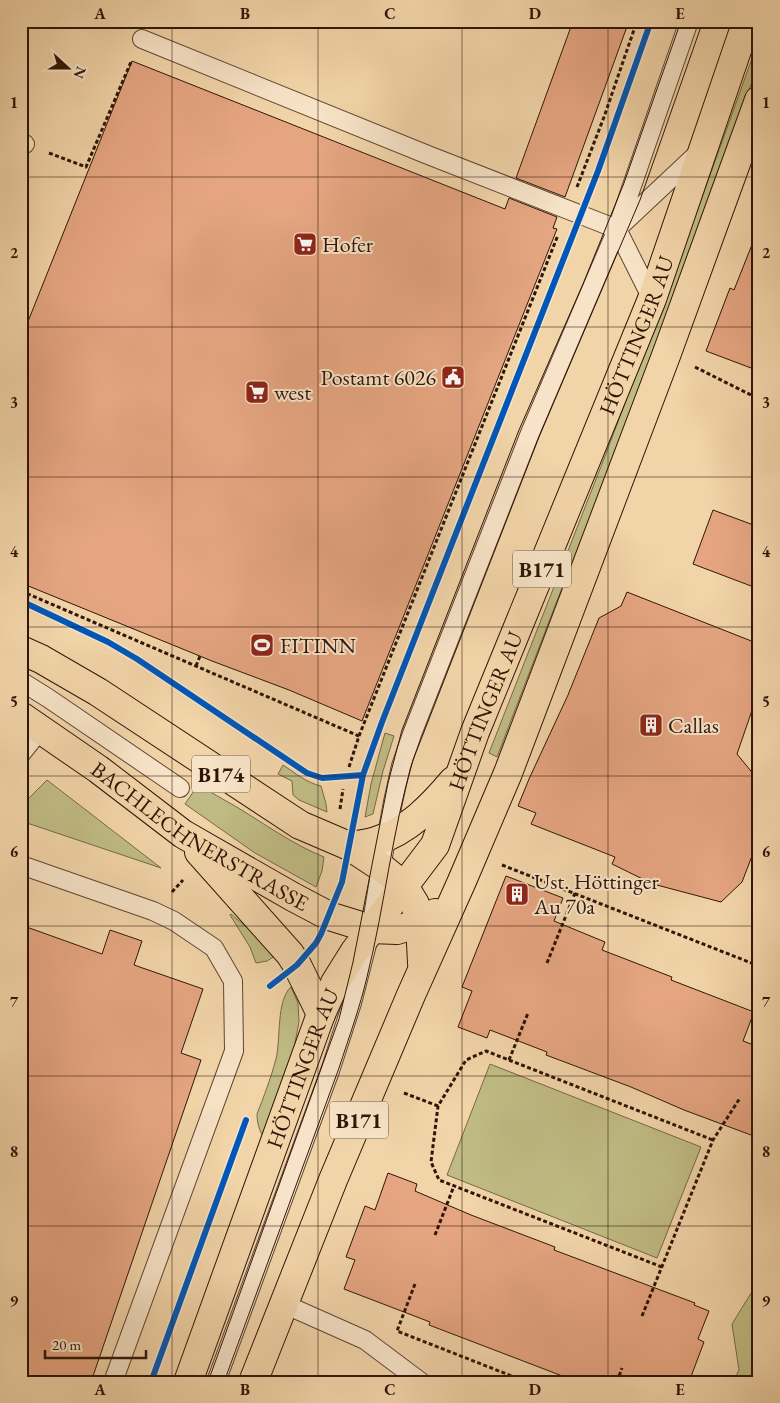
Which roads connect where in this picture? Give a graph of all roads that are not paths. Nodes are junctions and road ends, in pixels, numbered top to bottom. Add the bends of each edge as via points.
1 (689, 21) edge
2 (747, 21) edge
3 (142, 39) dead end
4 (759, 100) edge
5 (704, 148) junction
6 (617, 229) junction
7 (652, 299) junction
8 (21, 650) edge
9 (21, 684) edge
10 (31, 723) edge
11 (21, 754) edge
12 (460, 773) junction
13 (180, 788) dead end
14 (183, 834) junction
15 (386, 837) junction
16 (349, 846) junction
17 (21, 865) edge
18 (381, 867) junction
19 (462, 881) junction
20 (404, 886) junction
21 (420, 923) junction
22 (371, 929) junction
23 (422, 969) junction
24 (321, 1014) junction
25 (284, 1304) junction
26 (113, 1382) edge
27 (188, 1382) edge
28 (216, 1382) edge
29 (253, 1382) edge
30 (421, 1382) edge

1 - 6 lane
2 - 5 main road, HÖTTINGER AU / B171
3 - 6 lane
4 - 19 main road, HÖTTINGER AU / B171 via 668,353 542,685
5 - 6 lane
5 - 7 main road, HÖTTINGER AU / B171
6 - 7 lane
6 - 15 lane via 530,433 412,734 401,766
7 - 12 main road, HÖTTINGER AU / B171
8 - 16 main road, B174 via 98,692 300,825
9 - 13 lane via 48,698
10 - 11 lane
10 - 14 main road, BACHLECHNERSTRASSE
12 - 15 main road via 413,822
12 - 20 main road, HÖTTINGER AU / B171 via 435,845
14 - 22 main road, BACHLECHNERSTRASSE via 322,912
14 - 24 main road via 290,954
15 - 16 main road
15 - 18 lane
16 - 18 main road, B174
17 - 26 lane via 174,921 214,948 233,981 234,1051
18 - 20 main road, B174
18 - 22 lane
19 - 21 main road, BACHLECHNERSTRASSE via 439,910
19 - 23 main road, HÖTTINGER AU / B171
20 - 21 main road, B174 via 415,904
20 - 22 main road, HÖTTINGER AU / B171
21 - 22 main road, BACHLECHNERSTRASSE via 397,930
21 - 23 main road, B174
22 - 24 main road, HÖTTINGER AU / B171 via 335,983
22 - 28 lane via 330,1071
23 - 25 main road, HÖTTINGER AU / B171
24 - 27 main road, HÖTTINGER AU / B171
25 - 29 main road, HÖTTINGER AU / B171
25 - 30 lane via 365,1340

